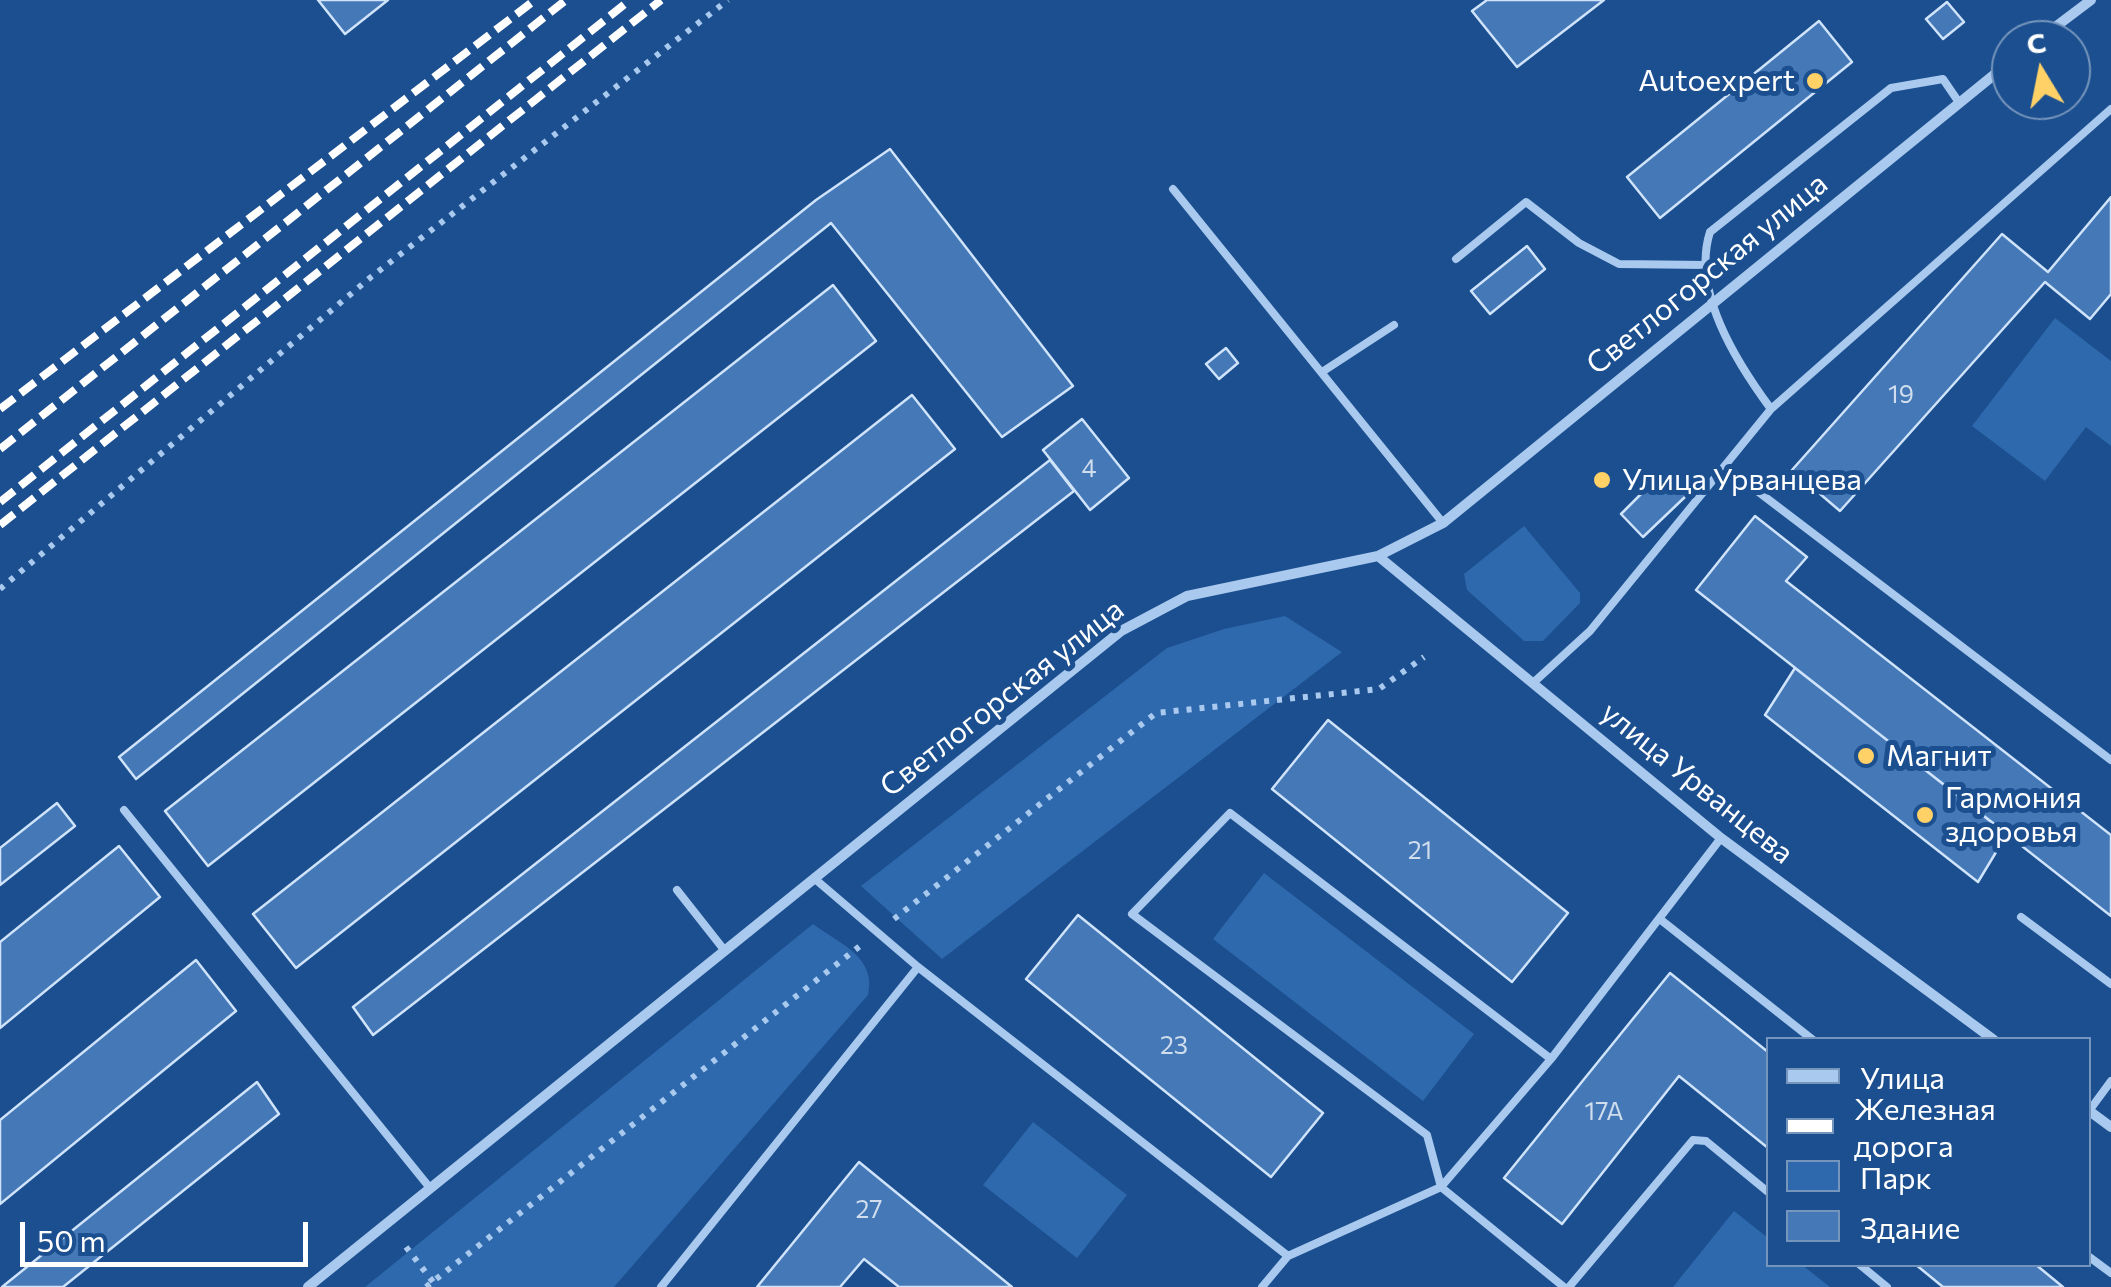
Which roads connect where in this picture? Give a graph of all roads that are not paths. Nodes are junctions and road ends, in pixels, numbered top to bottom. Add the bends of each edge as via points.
1 (2091, 0) edge
2 (2064, 20) edge
3 (1991, 76) edge
4 (1958, 100) junction
5 (2111, 109) edge
6 (1172, 188) dead end
7 (1456, 258) dead end
8 (1707, 266) junction
9 (1712, 302) junction
10 (1394, 324) dead end
11 (1322, 372) junction
12 (1771, 409) junction
13 (1727, 468) junction
14 (1443, 524) junction
15 (1378, 556) junction
16 (1533, 683) junction
17 (2111, 760) edge
18 (124, 810) dead end
19 (1721, 838) junction
20 (815, 879) junction
21 (677, 890) dead end
22 (2021, 917) dead end
23 (1661, 920) junction
24 (726, 951) junction
25 (918, 968) junction
26 (2111, 984) edge
27 (1809, 1037) edge
28 (1990, 1037) edge
29 (1551, 1059) junction
30 (2111, 1081) edge
31 (2091, 1107) edge
32 (2091, 1112) edge
33 (2111, 1128) edge
34 (1441, 1186) junction
35 (430, 1188) junction
36 (1766, 1190) edge
37 (1288, 1256) junction
38 (1863, 1267) edge
39 (308, 1287) edge
40 (661, 1287) edge
41 (1262, 1287) edge
42 (1566, 1287) edge
43 (1887, 1287) edge

1 - 2 street
3 - 4 street, Светлогорская улица
4 - 8 lane via 1942,80 1891,88 1710,232
4 - 9 street, Светлогорская улица
5 - 12 lane
6 - 11 lane
7 - 8 lane via 1526,202 1619,264
8 - 9 lane
9 - 12 lane via 1741,368
9 - 14 street, Светлогорская улица
10 - 11 lane
11 - 14 lane
12 - 13 lane
13 - 16 lane via 1590,630
13 - 17 lane
14 - 15 street, Светлогорская улица
15 - 16 street, улица Урванцева
15 - 20 street, Светлогорская улица via 1187,596 1121,631
16 - 19 street, улица Урванцева
18 - 35 lane
19 - 23 lane
19 - 28 street, улица Урванцева
20 - 24 street, Светлогорская улица
20 - 25 lane
21 - 24 lane
22 - 26 lane
23 - 27 lane
23 - 29 lane
24 - 35 street, Светлогорская улица
25 - 37 lane
25 - 40 lane
29 - 34 lane
29 - 34 lane via 1230,812 1132,914 1427,1135
30 - 31 lane
32 - 33 street
34 - 37 lane
34 - 42 lane
35 - 39 street, Светлогорская улица
36 - 42 lane via 1706,1141 1693,1140
37 - 41 lane
38 - 43 lane

